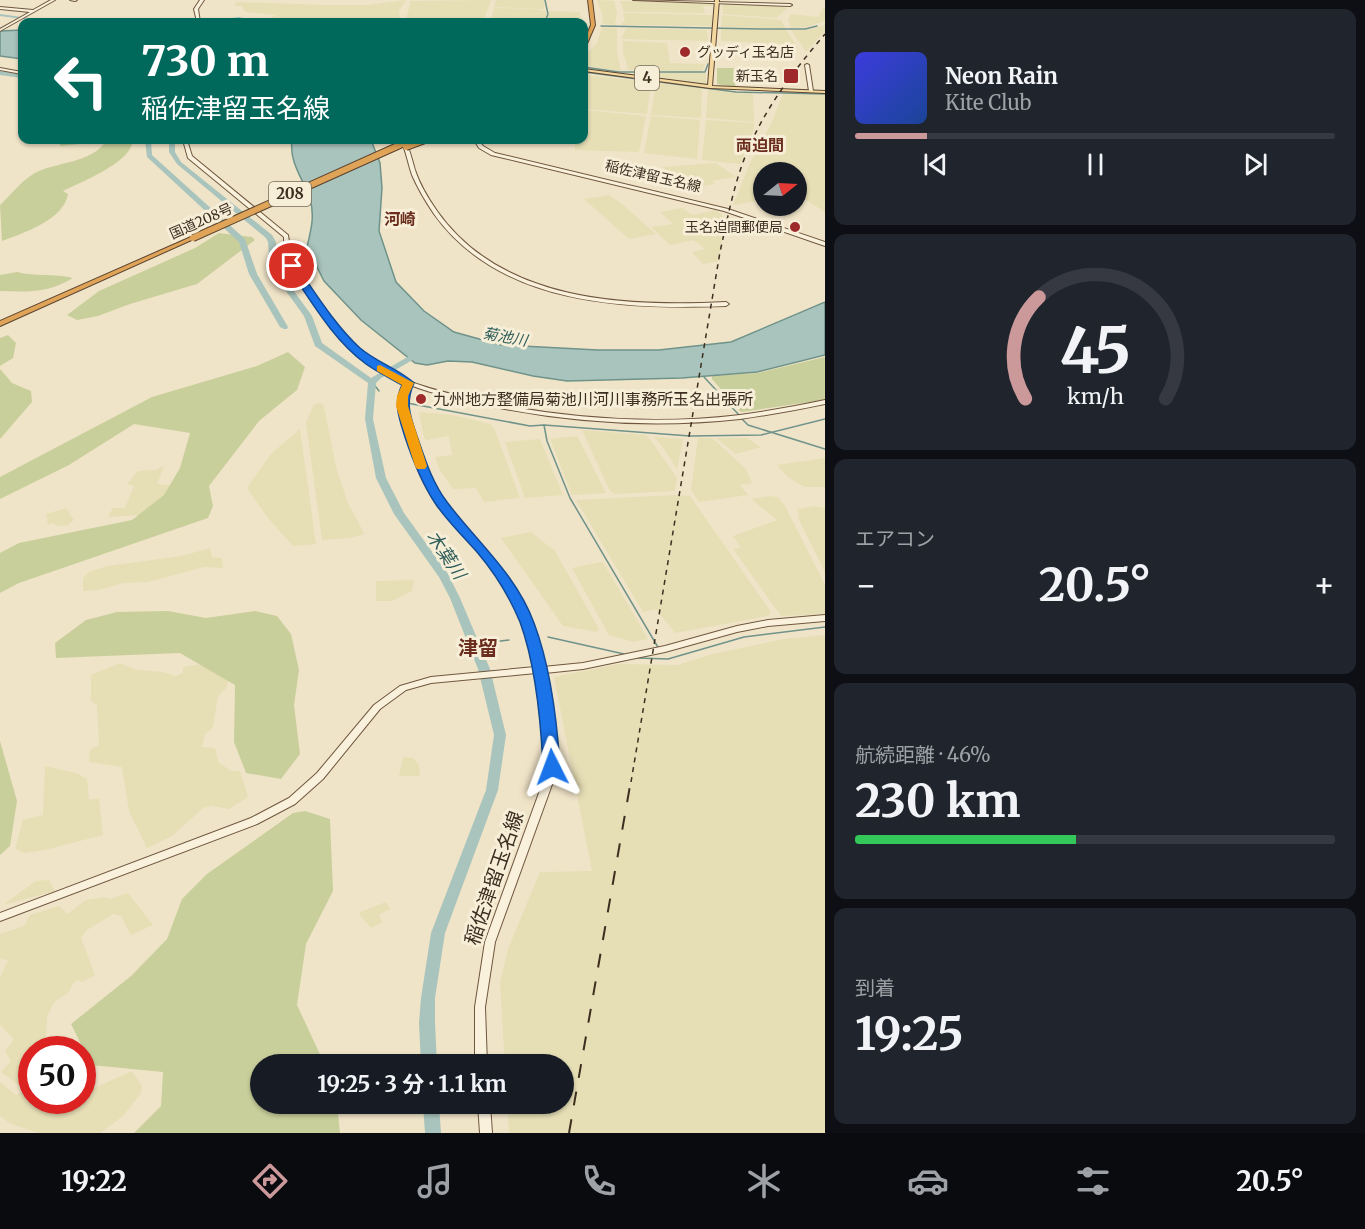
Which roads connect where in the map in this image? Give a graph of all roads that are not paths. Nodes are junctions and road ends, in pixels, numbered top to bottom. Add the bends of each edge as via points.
1 (53, 0) edge
2 (202, 0) edge
3 (584, 0) edge
4 (590, 0) edge
5 (635, 0) edge
6 (716, 1) edge
7 (790, 5) dead end
8 (0, 8) edge
9 (36, 11) junction
10 (23, 18) edge
11 (197, 18) edge
12 (588, 18) edge
13 (8, 20) dead end
14 (16, 21) joint
15 (0, 30) edge
16 (588, 36) edge
17 (807, 65) dead end
18 (0, 69) edge
19 (588, 71) edge
20 (18, 72) edge
21 (710, 87) junction
22 (811, 92) junction
23 (825, 92) edge
24 (186, 144) edge
25 (396, 144) edge
26 (401, 144) edge
27 (406, 144) edge
28 (414, 144) edge
29 (479, 144) edge
30 (387, 150) junction
31 (372, 156) junction
32 (825, 244) edge
33 (726, 304) dead end
34 (0, 324) edge
35 (408, 383) junction
36 (825, 402) edge
37 (825, 618) edge
38 (536, 670) junction
39 (0, 917) edge
40 (481, 1054) edge
41 (485, 1114) edge
42 (486, 1133) edge

1 - 9 main road
2 - 11 main road via 196,9
3 - 12 highway
4 - 16 highway via 593,24
5 - 6 main road
6 - 7 main road
6 - 21 main road
8 - 9 main road
9 - 10 main road
13 - 14 main road
14 - 15 main road
17 - 22 main road
18 - 20 main road
19 - 21 main road, 4
21 - 22 main road
22 - 23 main road
24 - 35 main road via 190,157 286,236 289,261 355,349
25 - 31 highway, bridge
26 - 30 highway, 国道208号 / 208, bridge
27 - 33 main road via 416,178 445,225 466,246 500,269 543,287 592,300 655,307
28 - 30 highway, bridge
29 - 32 main road, 稲佐津留玉名線 via 493,154 726,210
30 - 31 highway, 国道208号 / 208, bridge
31 - 34 highway, 国道208号 / 208, bridge
35 - 36 main road via 501,407 628,420 727,417
35 - 38 main road, 稲佐津留玉名線 via 402,396 403,414 423,472 442,503 502,577 527,623
37 - 38 main road via 736,629 604,663
38 - 39 main road via 431,680 404,688 377,707 320,776 292,801 254,821
38 - 40 main road, 稲佐津留玉名線 via 552,767 490,942 480,1007
41 - 42 main road

